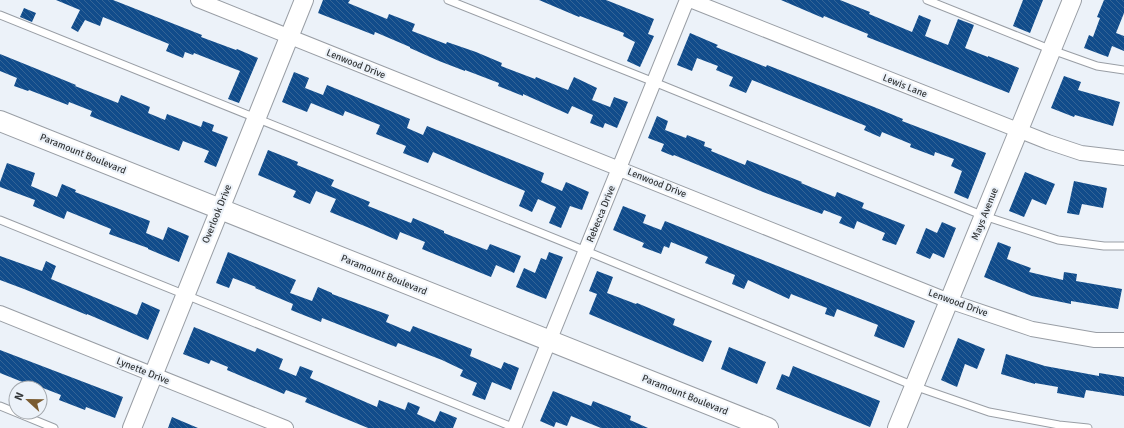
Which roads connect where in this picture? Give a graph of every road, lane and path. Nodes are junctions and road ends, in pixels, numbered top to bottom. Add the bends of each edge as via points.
1 (198, 0) edge
2 (304, 0) edge
3 (448, 0) edge
4 (689, 0) edge
5 (927, 0) edge
6 (1072, 0) edge
7 (0, 15) edge
8 (288, 37) junction
9 (1052, 50) junction
10 (1124, 70) edge
11 (654, 82) junction
12 (256, 119) junction
13 (0, 121) edge
14 (1019, 131) junction
15 (1124, 158) edge
16 (620, 168) junction
17 (219, 209) junction
18 (984, 216) junction
19 (0, 220) edge
20 (1124, 246) edge
21 (586, 251) junction
22 (185, 294) junction
23 (949, 301) junction
24 (0, 313) edge
25 (1124, 340) edge
26 (550, 341) junction
27 (153, 375) junction
28 (914, 386) junction
29 (0, 406) edge
30 (54, 428) edge
31 (132, 428) edge
32 (286, 428) edge
33 (515, 428) edge
34 (768, 428) edge
35 (897, 428) edge
36 (1088, 428) edge

1 - 8 street, Lenwood Drive
2 - 8 street, Overlook Drive
3 - 11 lane
4 - 11 street, Rebecca Drive
4 - 14 street, Lewis Lane
5 - 9 lane
6 - 9 street, Mays Avenue
7 - 12 lane
8 - 12 street, Overlook Drive
8 - 16 street, Lenwood Drive
9 - 10 lane via 1097,66
9 - 14 street, Mays Avenue
11 - 16 street, Rebecca Drive
11 - 18 lane
12 - 17 street, Overlook Drive
12 - 21 lane
13 - 17 main road, Paramount Boulevard
14 - 15 street, Lewis Lane via 1081,153
14 - 18 street, Mays Avenue
16 - 21 street, Rebecca Drive
16 - 23 street, Lenwood Drive
17 - 22 street, Overlook Drive
17 - 26 main road, Paramount Boulevard
18 - 20 lane via 1058,240
18 - 23 street, Mays Avenue
19 - 22 lane
21 - 26 street, Rebecca Drive
21 - 28 lane
22 - 27 street, Overlook Drive
22 - 33 lane
23 - 25 street, Lenwood Drive via 1032,329 1095,340
23 - 28 street, Mays Avenue
24 - 27 street, Lynette Drive
26 - 33 street, Rebecca Drive
26 - 34 main road, Paramount Boulevard
27 - 31 street, Overlook Drive
27 - 32 street, Lynette Drive
28 - 35 street, Mays Avenue
28 - 36 lane via 989,412
29 - 30 lane

